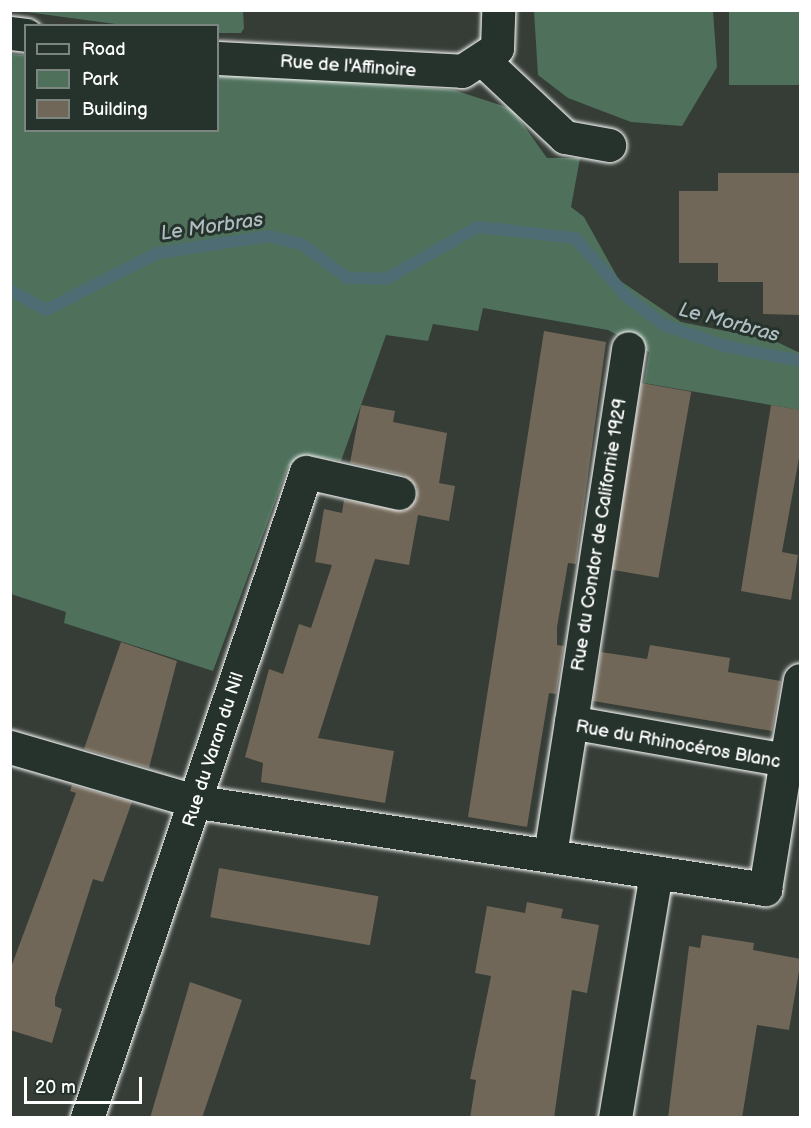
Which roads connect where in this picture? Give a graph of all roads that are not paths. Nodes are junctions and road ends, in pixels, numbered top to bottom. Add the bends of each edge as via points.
1 (498, 10) edge
2 (219, 58) edge
3 (481, 63) junction
4 (609, 145) dead end
5 (628, 348) dead end
6 (399, 493) dead end
7 (801, 680) edge
8 (571, 722) junction
9 (10, 747) edge
10 (786, 760) junction
11 (198, 802) junction
12 (550, 854) junction
13 (656, 872) junction
14 (87, 1118) edge
15 (615, 1118) edge

1 - 3 street via 497,48
2 - 3 street, Rue de l'Affinoire via 441,73
3 - 4 street via 565,138
5 - 8 street, Rue du Condor de Californie 1929
6 - 11 street, Rue du Varan du Nil via 306,472
7 - 10 street
8 - 10 street, Rue du Rhinocéros Blanc
8 - 12 street, Rue du Rhinocéros Blanc
9 - 11 street, Rue du Rhinocéros Blanc
10 - 13 street, Rue du Rhinocéros Blanc via 765,889
11 - 12 street, Rue du Rhinocéros Blanc via 531,857
11 - 14 street, Rue du Varan du Nil
12 - 13 street, Rue du Rhinocéros Blanc
13 - 15 street

